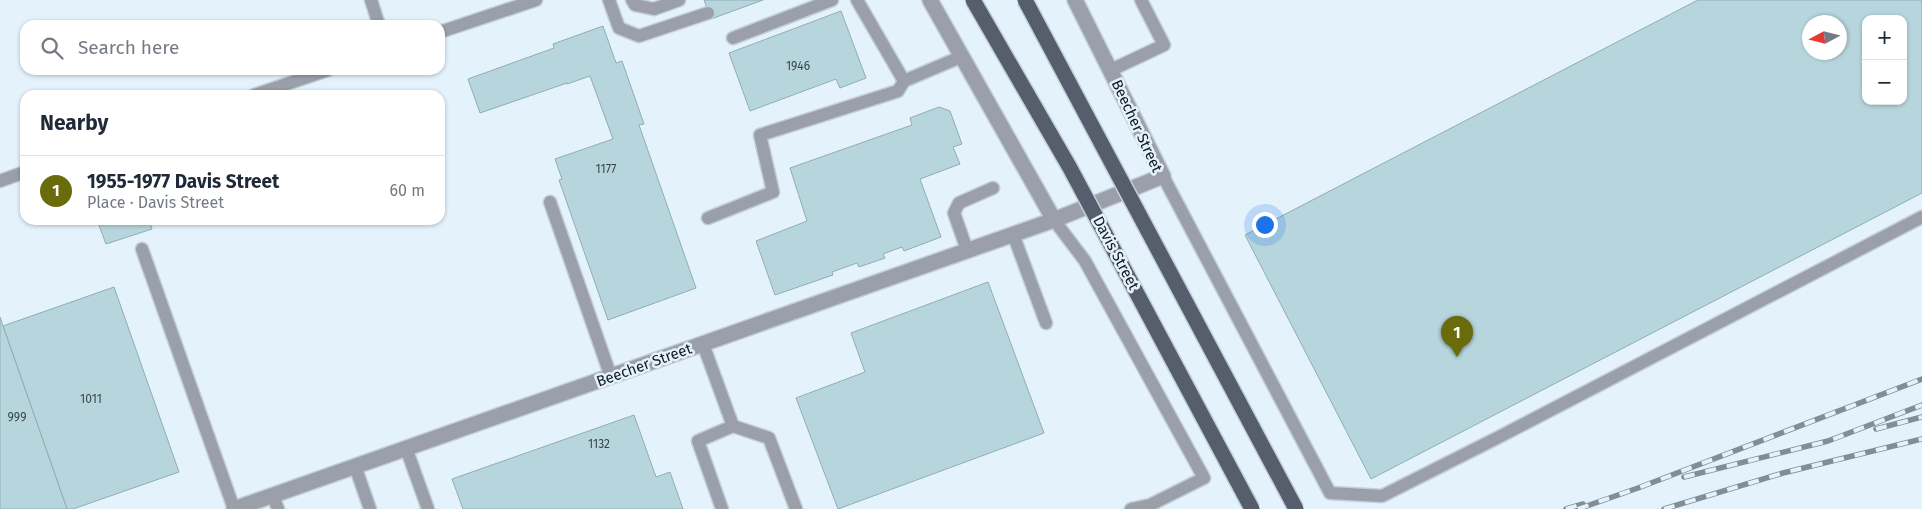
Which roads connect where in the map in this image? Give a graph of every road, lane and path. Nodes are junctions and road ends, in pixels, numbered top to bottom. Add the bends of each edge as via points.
1 (371, 0) edge
2 (536, 0) edge
3 (609, 0) edge
4 (632, 0) edge
5 (679, 0) edge
6 (832, 0) edge
7 (857, 0) edge
8 (930, 0) edge
9 (973, 0) edge
10 (1025, 0) edge
11 (1075, 0) edge
12 (1141, 0) edge
13 (708, 13) dead end
14 (377, 20) edge
15 (445, 30) edge
16 (733, 38) dead end
17 (963, 56) junction
18 (1111, 70) junction
19 (313, 75) edge
20 (904, 81) junction
21 (269, 90) edge
22 (20, 174) edge
23 (1164, 176) junction
24 (0, 181) edge
25 (993, 188) dead end
26 (550, 202) dead end
27 (1922, 217) edge
28 (708, 218) dead end
29 (1054, 220) junction
30 (1013, 234) junction
31 (142, 249) dead end
32 (968, 250) junction
33 (1046, 323) dead end
34 (703, 344) junction
35 (611, 377) junction
36 (733, 426) junction
37 (406, 448) junction
38 (355, 466) junction
39 (275, 502) edge
40 (234, 509) edge
41 (370, 509) edge
42 (428, 509) edge
43 (722, 509) edge
44 (796, 509) edge
45 (1131, 509) edge
46 (1252, 509) edge
47 (1296, 509) edge

1 - 14 lane
2 - 15 lane
3 - 13 lane via 619,28 638,36
4 - 5 lane via 635,5 654,9
6 - 16 lane
7 - 20 lane
8 - 17 street
9 - 46 main road, Davis Street, bridge via 1070,168
10 - 47 main road, bridge
11 - 18 street, Beecher Street
12 - 18 lane via 1164,45
17 - 20 lane
17 - 29 street
18 - 23 street, Beecher Street
19 - 21 lane
20 - 28 lane via 898,90 760,134 773,192
22 - 24 lane
23 - 27 lane via 1330,493 1382,496
23 - 29 street, Beecher Street
25 - 32 lane via 959,203 954,213
26 - 35 lane
29 - 30 street, Beecher Street
29 - 45 lane via 1085,261 1204,478 1150,505
30 - 32 street, Beecher Street
30 - 33 lane
31 - 40 lane
32 - 34 street, Beecher Street
34 - 35 street, Beecher Street
34 - 36 lane
35 - 37 street, Beecher Street
36 - 43 lane via 698,441
36 - 44 lane via 769,438
37 - 38 street, Beecher Street
37 - 42 lane
38 - 39 street, Beecher Street
38 - 41 lane
39 - 40 street, Beecher Street

